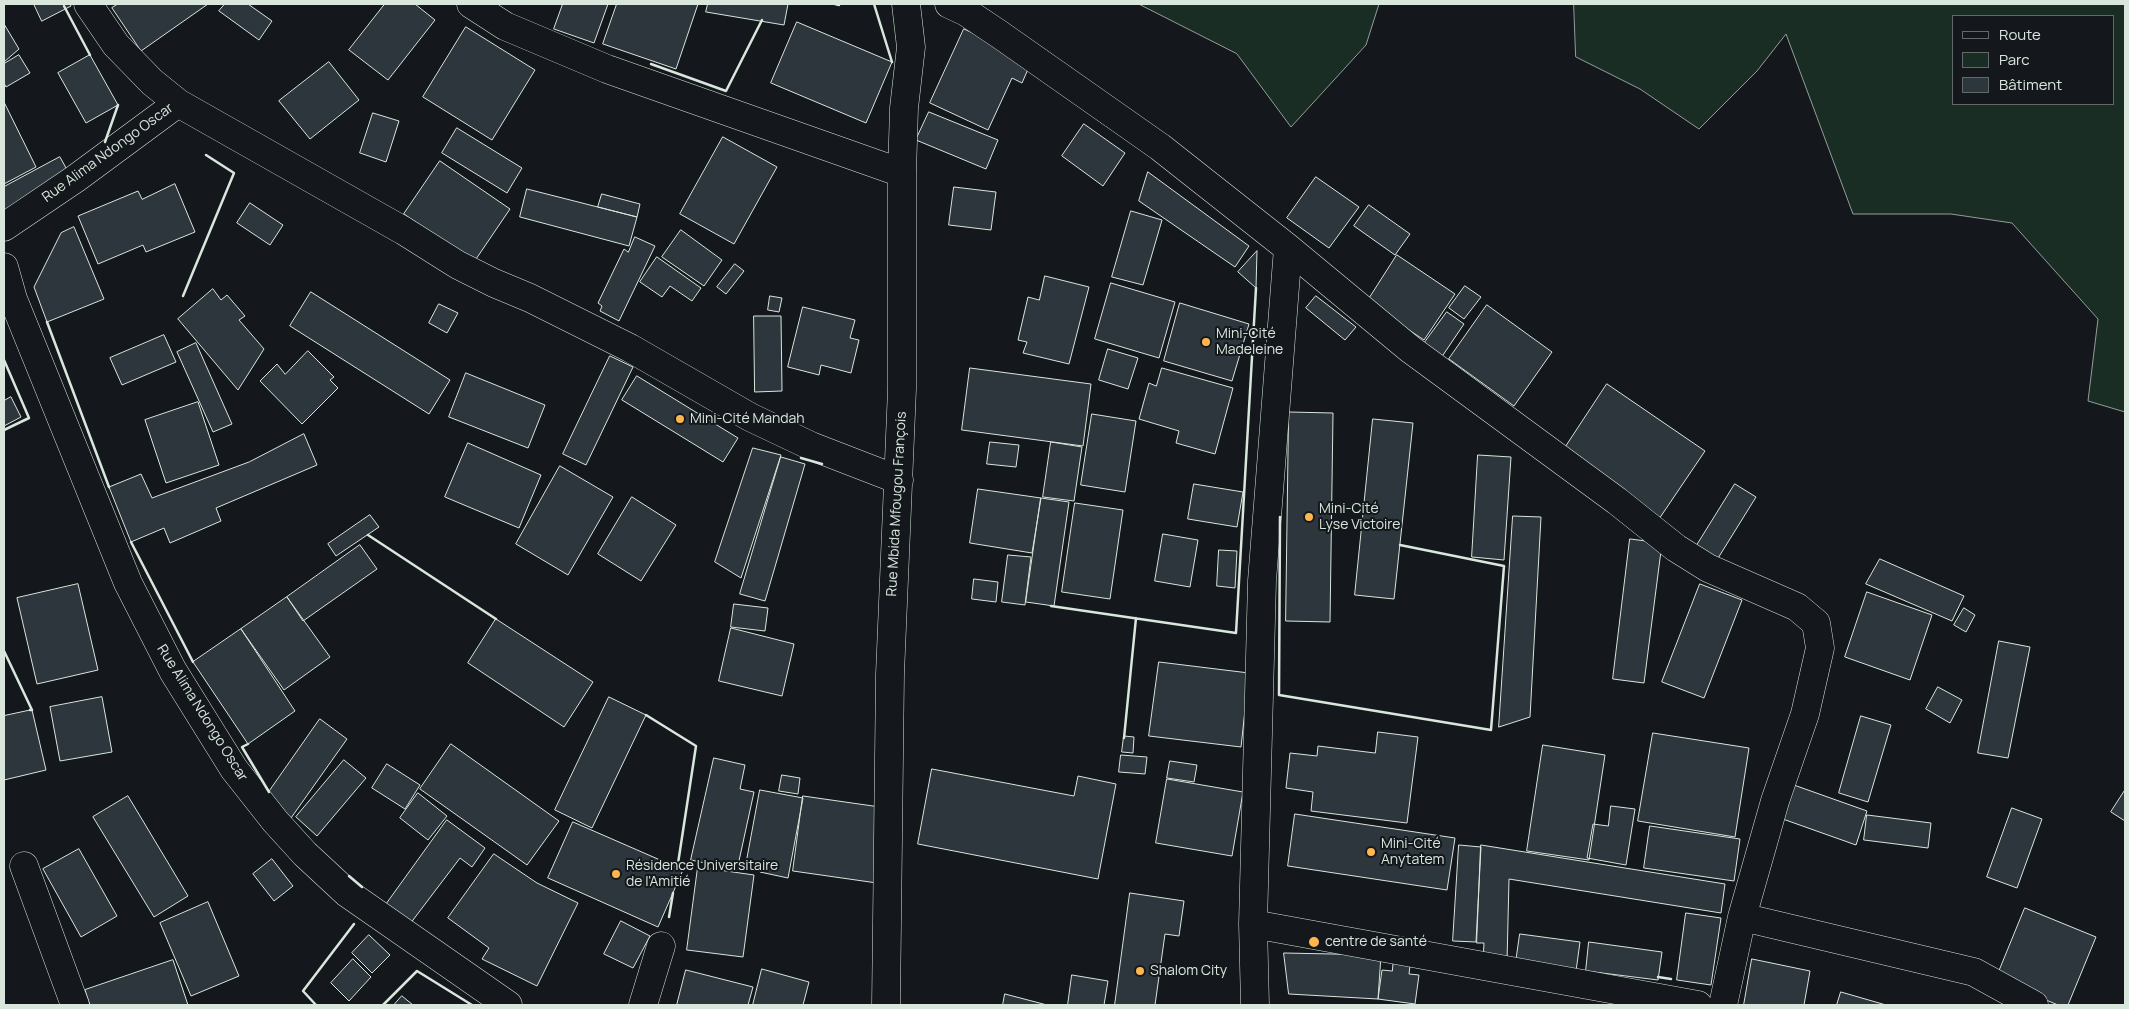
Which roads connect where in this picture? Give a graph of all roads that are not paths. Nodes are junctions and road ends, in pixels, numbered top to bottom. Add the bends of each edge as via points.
1 (88, 4) edge
2 (470, 4) edge
3 (906, 4) edge
4 (949, 4) edge
5 (178, 103) junction
6 (902, 173) junction
7 (4, 227) edge
8 (1288, 248) junction
9 (4, 268) edge
10 (899, 480) junction
11 (24, 866) dead end
12 (1742, 916) junction
13 (1253, 924) junction
14 (661, 946) dead end
15 (75, 1005) edge
16 (508, 1005) edge
17 (643, 1005) edge
18 (886, 1005) edge
19 (1255, 1005) edge
20 (1698, 1005) edge
21 (1723, 1005) edge
22 (2034, 1005) edge

1 - 5 street, Rue Alima Ndongo Oscar via 116,45
2 - 6 street via 505,26 607,69
3 - 6 street, Rue Mbida Mfougou François via 911,47 904,108
4 - 8 street via 999,34 1160,147
5 - 7 street, Rue Alima Ndongo Oscar
5 - 10 street via 465,268 630,348 750,417 812,446
6 - 10 street, Rue Mbida Mfougou François
8 - 12 street via 1410,349 1676,548 1708,568 1797,607 1816,623 1820,648 1805,714 1775,801
8 - 13 street via 1262,581
9 - 16 street, Rue Alima Ndongo Oscar via 13,300 128,583 173,671 234,769 274,821 347,893
10 - 18 street, Rue Mbida Mfougou François via 890,674
11 - 15 street
12 - 21 street
12 - 22 street via 1974,972
13 - 19 street
13 - 20 street
14 - 17 street

